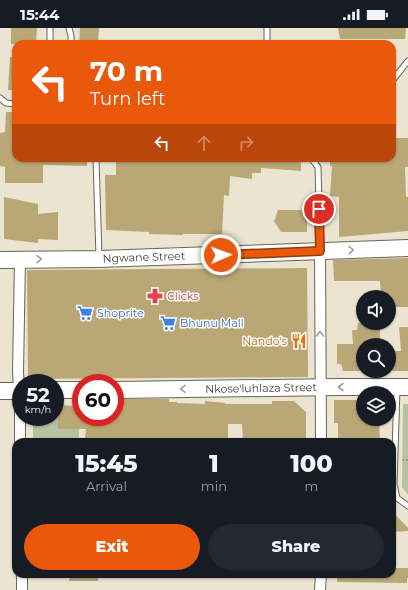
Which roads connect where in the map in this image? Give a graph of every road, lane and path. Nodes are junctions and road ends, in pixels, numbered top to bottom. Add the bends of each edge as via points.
1 (50, 28) edge
2 (69, 28) edge
3 (267, 28) edge
4 (50, 40) edge
5 (71, 40) edge
6 (267, 40) edge
7 (408, 61) edge
8 (396, 76) edge
9 (0, 98) edge
10 (12, 104) edge
11 (96, 162) edge
12 (314, 162) edge
13 (318, 162) edge
14 (318, 168) junction
15 (408, 248) edge
16 (320, 251) junction
17 (20, 259) junction
18 (99, 259) junction
19 (0, 260) edge
20 (18, 374) edge
21 (321, 387) junction
22 (402, 387) edge
23 (124, 390) edge
24 (0, 391) edge
25 (12, 391) edge
26 (20, 426) edge
27 (20, 438) edge
28 (320, 438) edge
29 (396, 460) edge
30 (396, 493) edge
31 (408, 506) edge
32 (22, 578) edge
33 (321, 578) edge
34 (22, 590) edge
35 (320, 590) edge

1 - 4 lane
2 - 5 lane
3 - 6 lane
7 - 8 lane
9 - 10 lane
11 - 18 lane
12 - 14 lane
13 - 14 lane
14 - 16 lane
16 -> 15 main road, Ngwane Street
16 - 18 main road, Ngwane Street
21 -> 16 street
17 -> 18 main road, Ngwane Street
17 - 19 main road, Ngwane Street
17 - 20 street
22 -> 21 main road, Nkose'luhlaza Street
21 -> 23 main road, Nkose'luhlaza Street
21 - 28 street
22 - 29 lane
24 - 25 main road
26 - 27 street
30 - 31 lane via 397,498
32 - 34 street
33 - 35 street

